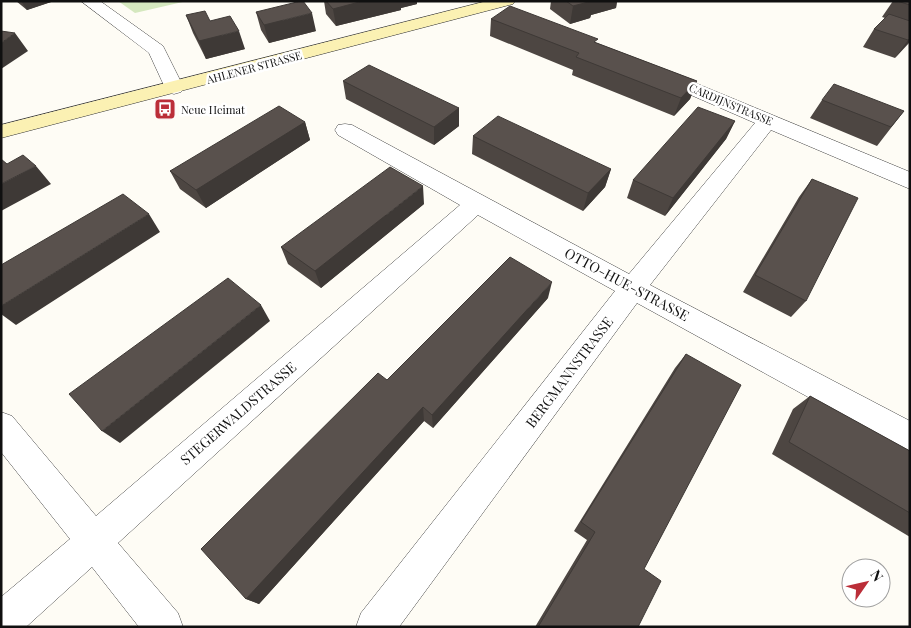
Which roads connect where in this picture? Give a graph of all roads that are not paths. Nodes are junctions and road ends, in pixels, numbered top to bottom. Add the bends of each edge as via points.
1 (89, 1) edge
2 (502, 2) edge
3 (524, 15) edge
4 (641, 66) edge
5 (174, 88) junction
6 (768, 120) junction
7 (345, 130) dead end
8 (1, 132) edge
9 (910, 181) edge
10 (476, 204) junction
11 (634, 287) junction
12 (1, 427) edge
13 (910, 438) edge
14 (93, 542) junction
15 (1, 624) edge
16 (164, 627) edge
17 (375, 627) edge

1 - 5 street via 157,50
2 - 3 street
2 - 5 main road, AHLENER STRASSE
4 - 6 street, CARDIJNSTRASSE
5 - 8 main road, AHLENER STRASSE
6 - 9 street, CARDIJNSTRASSE
6 - 11 street, BERGMANNSTRASSE
7 - 10 street, OTTO-HUE-STRASSE
10 - 11 street, OTTO-HUE-STRASSE
10 - 14 street, STEGERWALDSTRASSE
11 - 13 street, OTTO-HUE-STRASSE
11 - 17 street, BERGMANNSTRASSE
12 - 14 street
14 - 15 street, STEGERWALDSTRASSE
14 - 16 street

